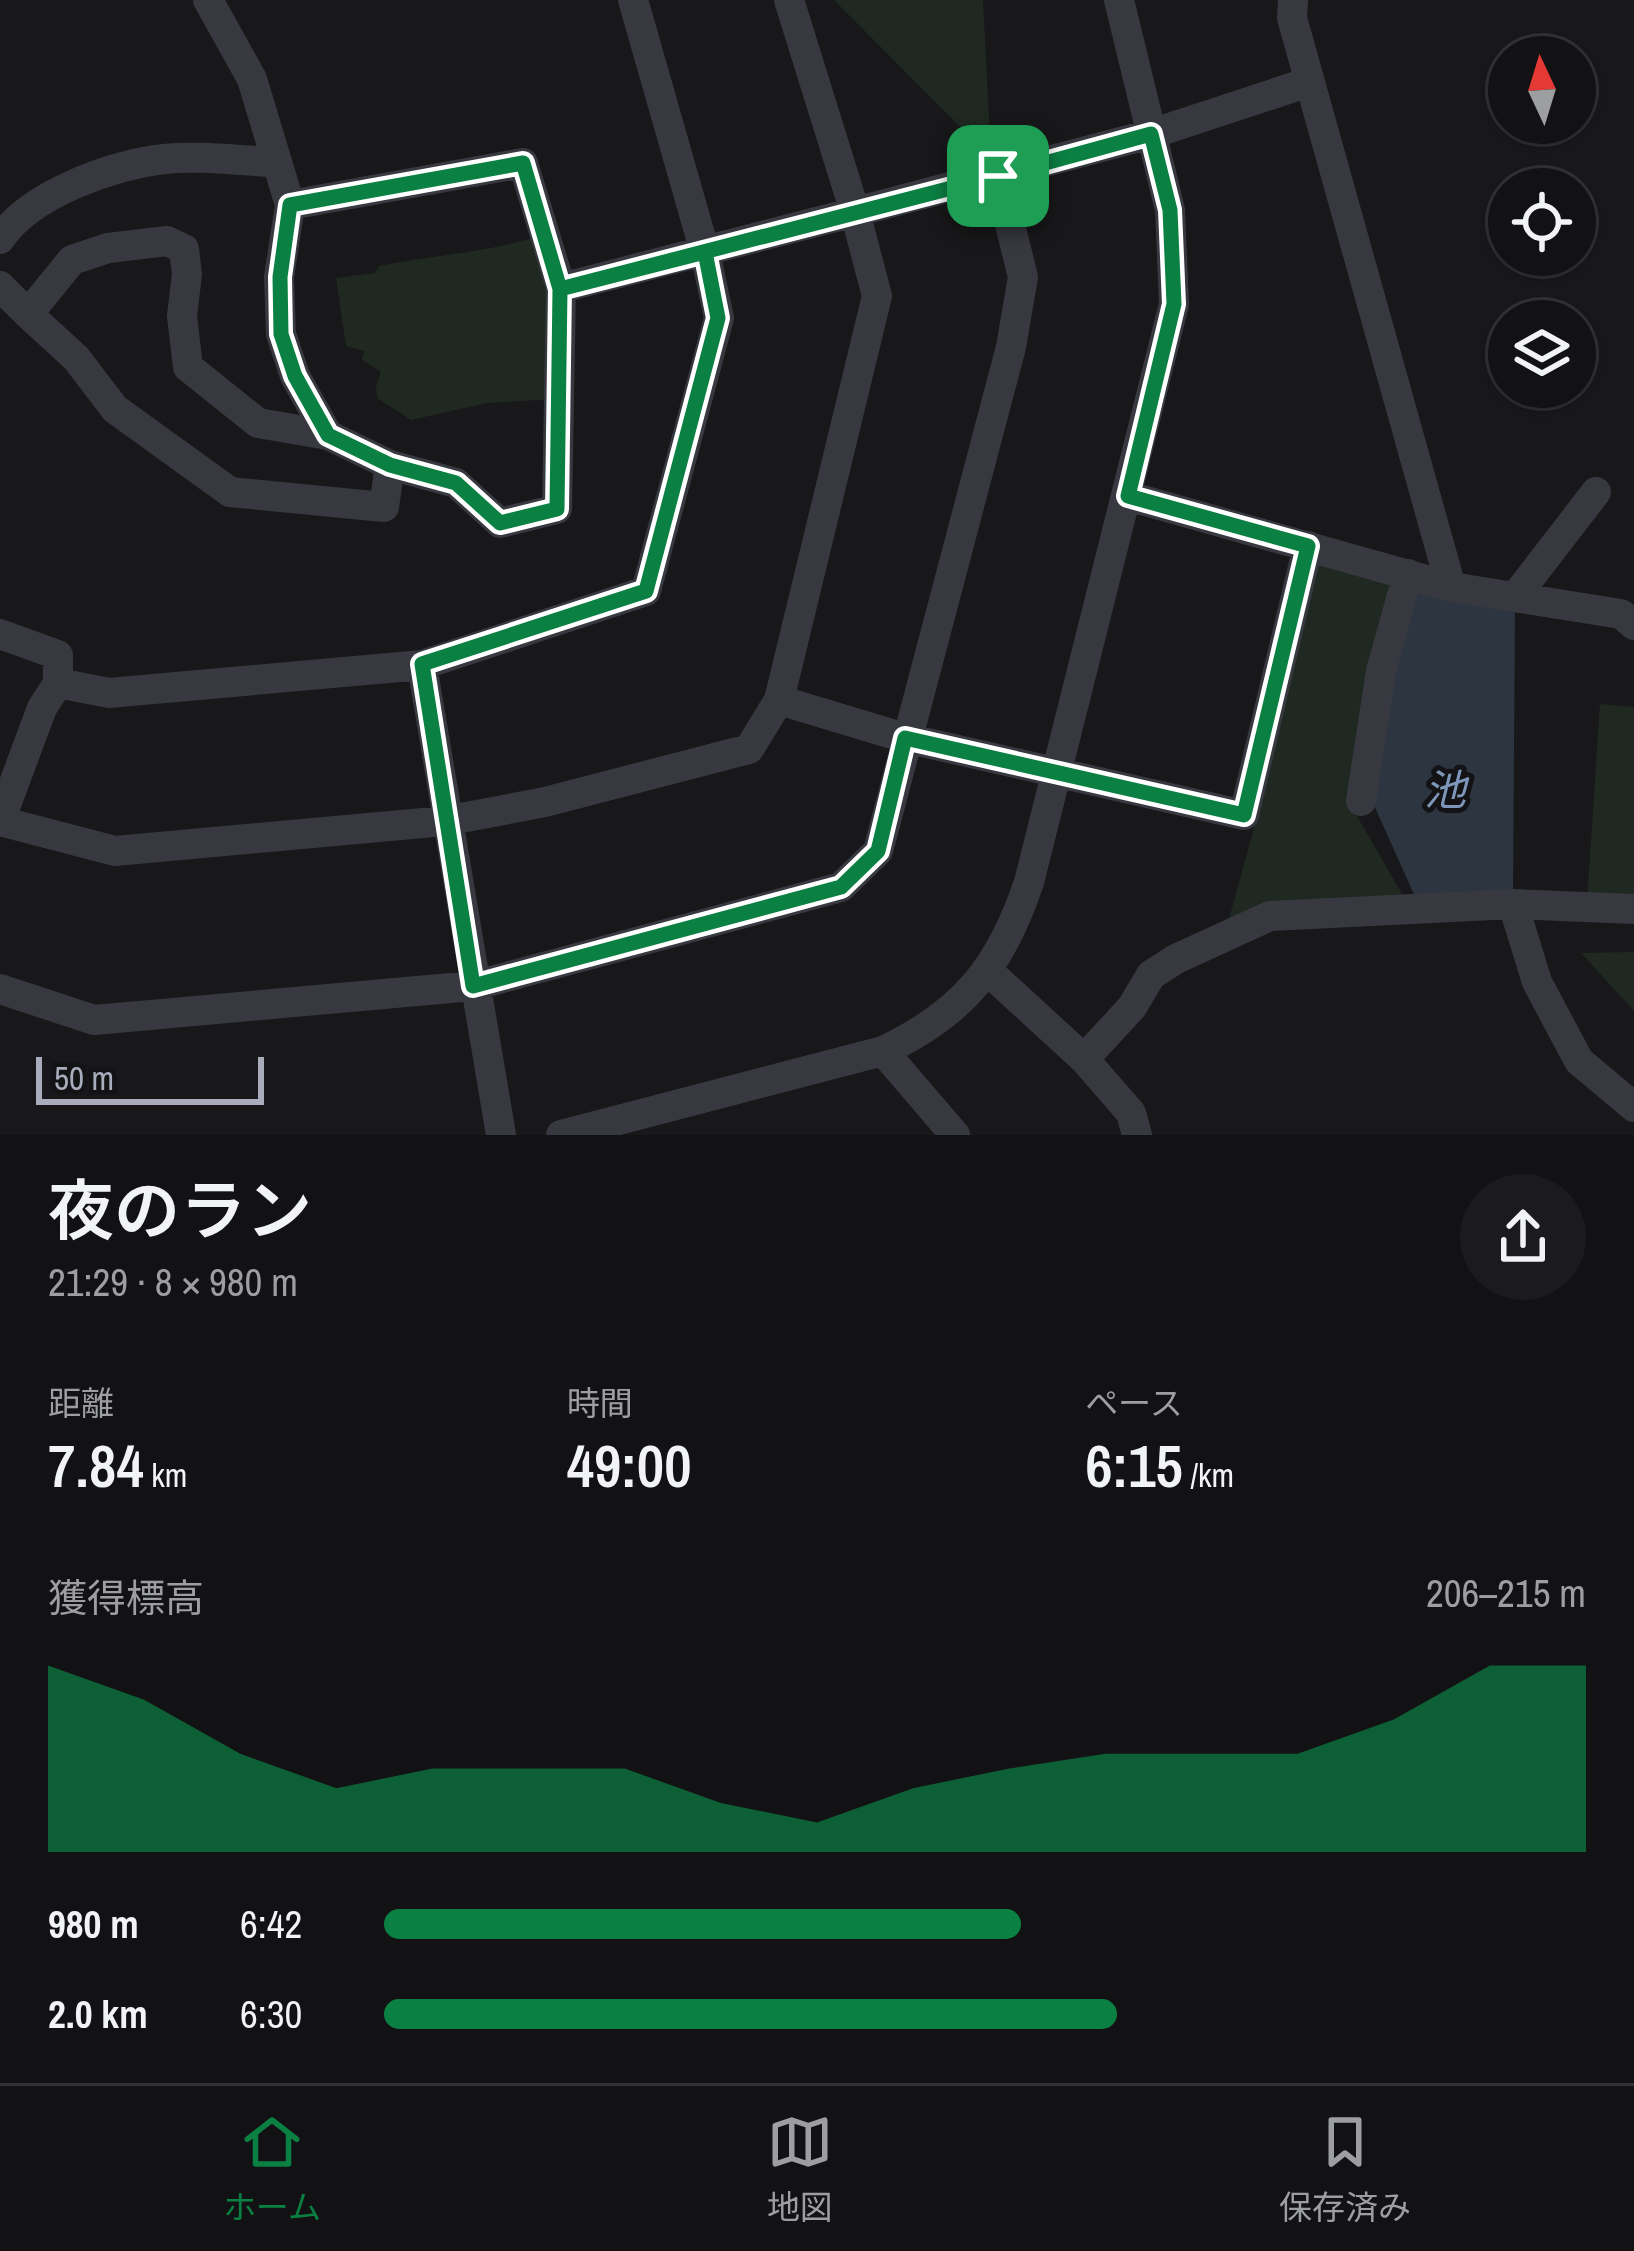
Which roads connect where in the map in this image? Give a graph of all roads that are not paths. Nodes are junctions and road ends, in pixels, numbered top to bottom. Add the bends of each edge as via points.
1 (208, 0) edge
2 (633, 0) edge
3 (789, 0) edge
4 (1119, 0) edge
5 (1293, 0) edge
6 (1309, 82) junction
7 (1151, 134) junction
8 (277, 162) junction
9 (998, 176) junction
10 (290, 205) junction
11 (855, 212) junction
12 (0, 238) edge
13 (705, 252) junction
14 (0, 286) edge
15 (560, 289) junction
16 (28, 314) junction
17 (328, 435) junction
18 (390, 465) junction
19 (1596, 492) dead end
20 (1128, 496) junction
21 (1308, 546) junction
22 (1408, 574) junction
23 (1451, 586) junction
24 (1515, 597) junction
25 (1634, 625) edge
26 (0, 634) edge
27 (422, 664) junction
28 (58, 683) junction
29 (778, 700) junction
30 (905, 738) junction
31 (1056, 774) junction
32 (1361, 801) dead end
33 (0, 821) edge
34 (446, 821) junction
35 (1513, 904) junction
36 (1634, 909) edge
37 (988, 971) junction
38 (473, 986) junction
39 (0, 989) edge
40 (883, 1051) junction
41 (1084, 1059) junction
42 (1634, 1107) edge
43 (501, 1135) edge
44 (561, 1135) edge
45 (955, 1135) edge
46 (1137, 1135) edge

1 - 8 street via 252,79
2 - 13 street
3 - 11 street
4 - 7 street
5 - 6 street
6 - 7 street
6 - 23 street
7 - 9 street
7 - 20 street via 1170,210 1174,304
8 - 10 street
8 - 12 street via 165,159 79,181
9 - 11 street
9 - 30 street via 1023,277
10 - 15 street via 523,163
10 - 17 street via 281,334
11 - 13 street
11 - 29 street via 877,296
13 - 15 street
13 - 27 street via 718,318 646,591
14 - 16 street
15 - 18 street via 557,509 500,523 456,483
16 - 17 street via 72,260 167,242 184,249 188,367 257,423
16 - 18 street via 115,409 230,492 384,507
17 - 18 street
19 - 24 street
20 - 21 street
20 - 31 street
21 - 22 street
21 - 31 street via 1244,815
22 - 23 street
22 - 32 street via 1381,671
23 - 24 street
24 - 25 street via 1621,614
26 - 28 street via 58,655
27 - 28 street via 109,693
27 - 34 street
28 - 33 street
29 - 30 street
29 - 34 street via 749,749
30 - 31 street
30 - 38 street via 878,851 841,887
31 - 37 street via 1014,926
33 - 34 street via 115,851
34 - 38 street
35 - 36 street
35 - 41 street via 1270,916 1151,975
35 - 42 street via 1537,982 1579,1061
37 - 40 street via 923,1032
37 - 41 street
38 - 39 street via 94,1020
38 - 43 street
40 - 44 street
40 - 45 street
41 - 46 street via 1131,1113

